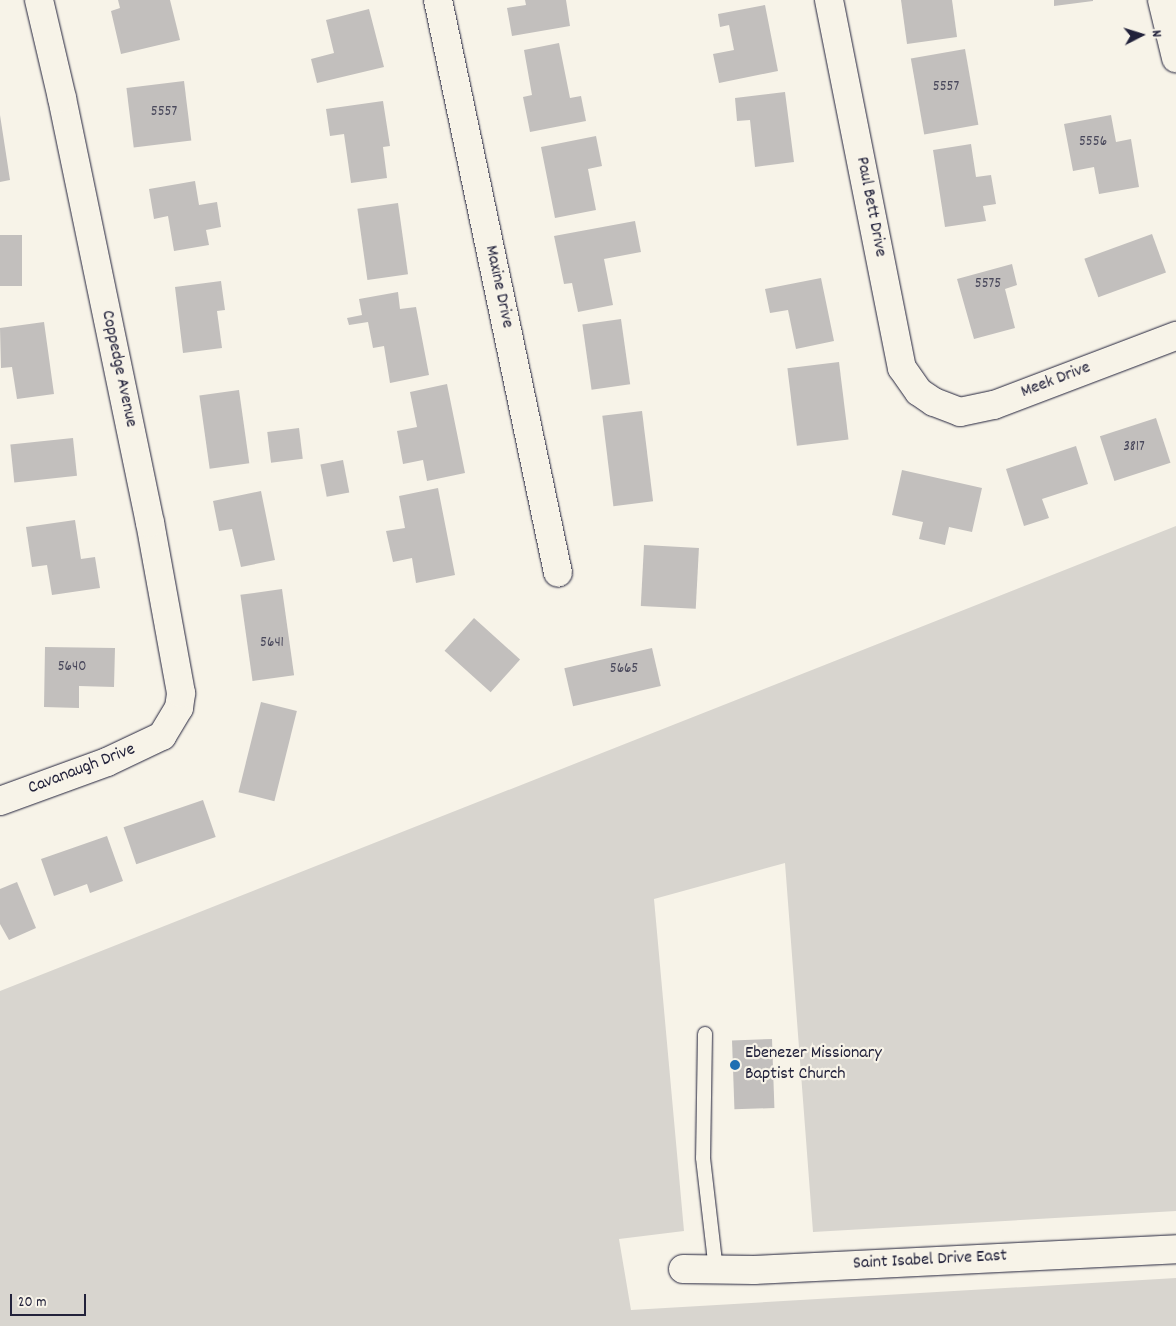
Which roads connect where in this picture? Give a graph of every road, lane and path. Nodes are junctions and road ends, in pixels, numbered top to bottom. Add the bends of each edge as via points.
1 (39, 0) edge
2 (438, 0) edge
3 (829, 0) edge
4 (1162, 0) edge
5 (1176, 58) edge
6 (1176, 336) edge
7 (934, 402) joint
8 (558, 574) dead end
9 (162, 736) joint
10 (0, 802) edge
11 (705, 1034) dead end
12 (1176, 1249) edge
13 (683, 1269) dead end
14 (716, 1270) junction

1 - 9 street, Coppedge Avenue via 150,523 182,693 179,708
2 - 8 street, Maxine Drive
3 - 7 street, Paul Bett Drive via 902,368 919,392
4 - 5 street
6 - 7 street, Meek Drive via 994,405 960,412
9 - 10 street, Cavanaugh Drive via 107,762
11 - 14 lane via 703,1158
12 - 14 street, Saint Isabel Drive East
13 - 14 street, Saint Isabel Drive East

